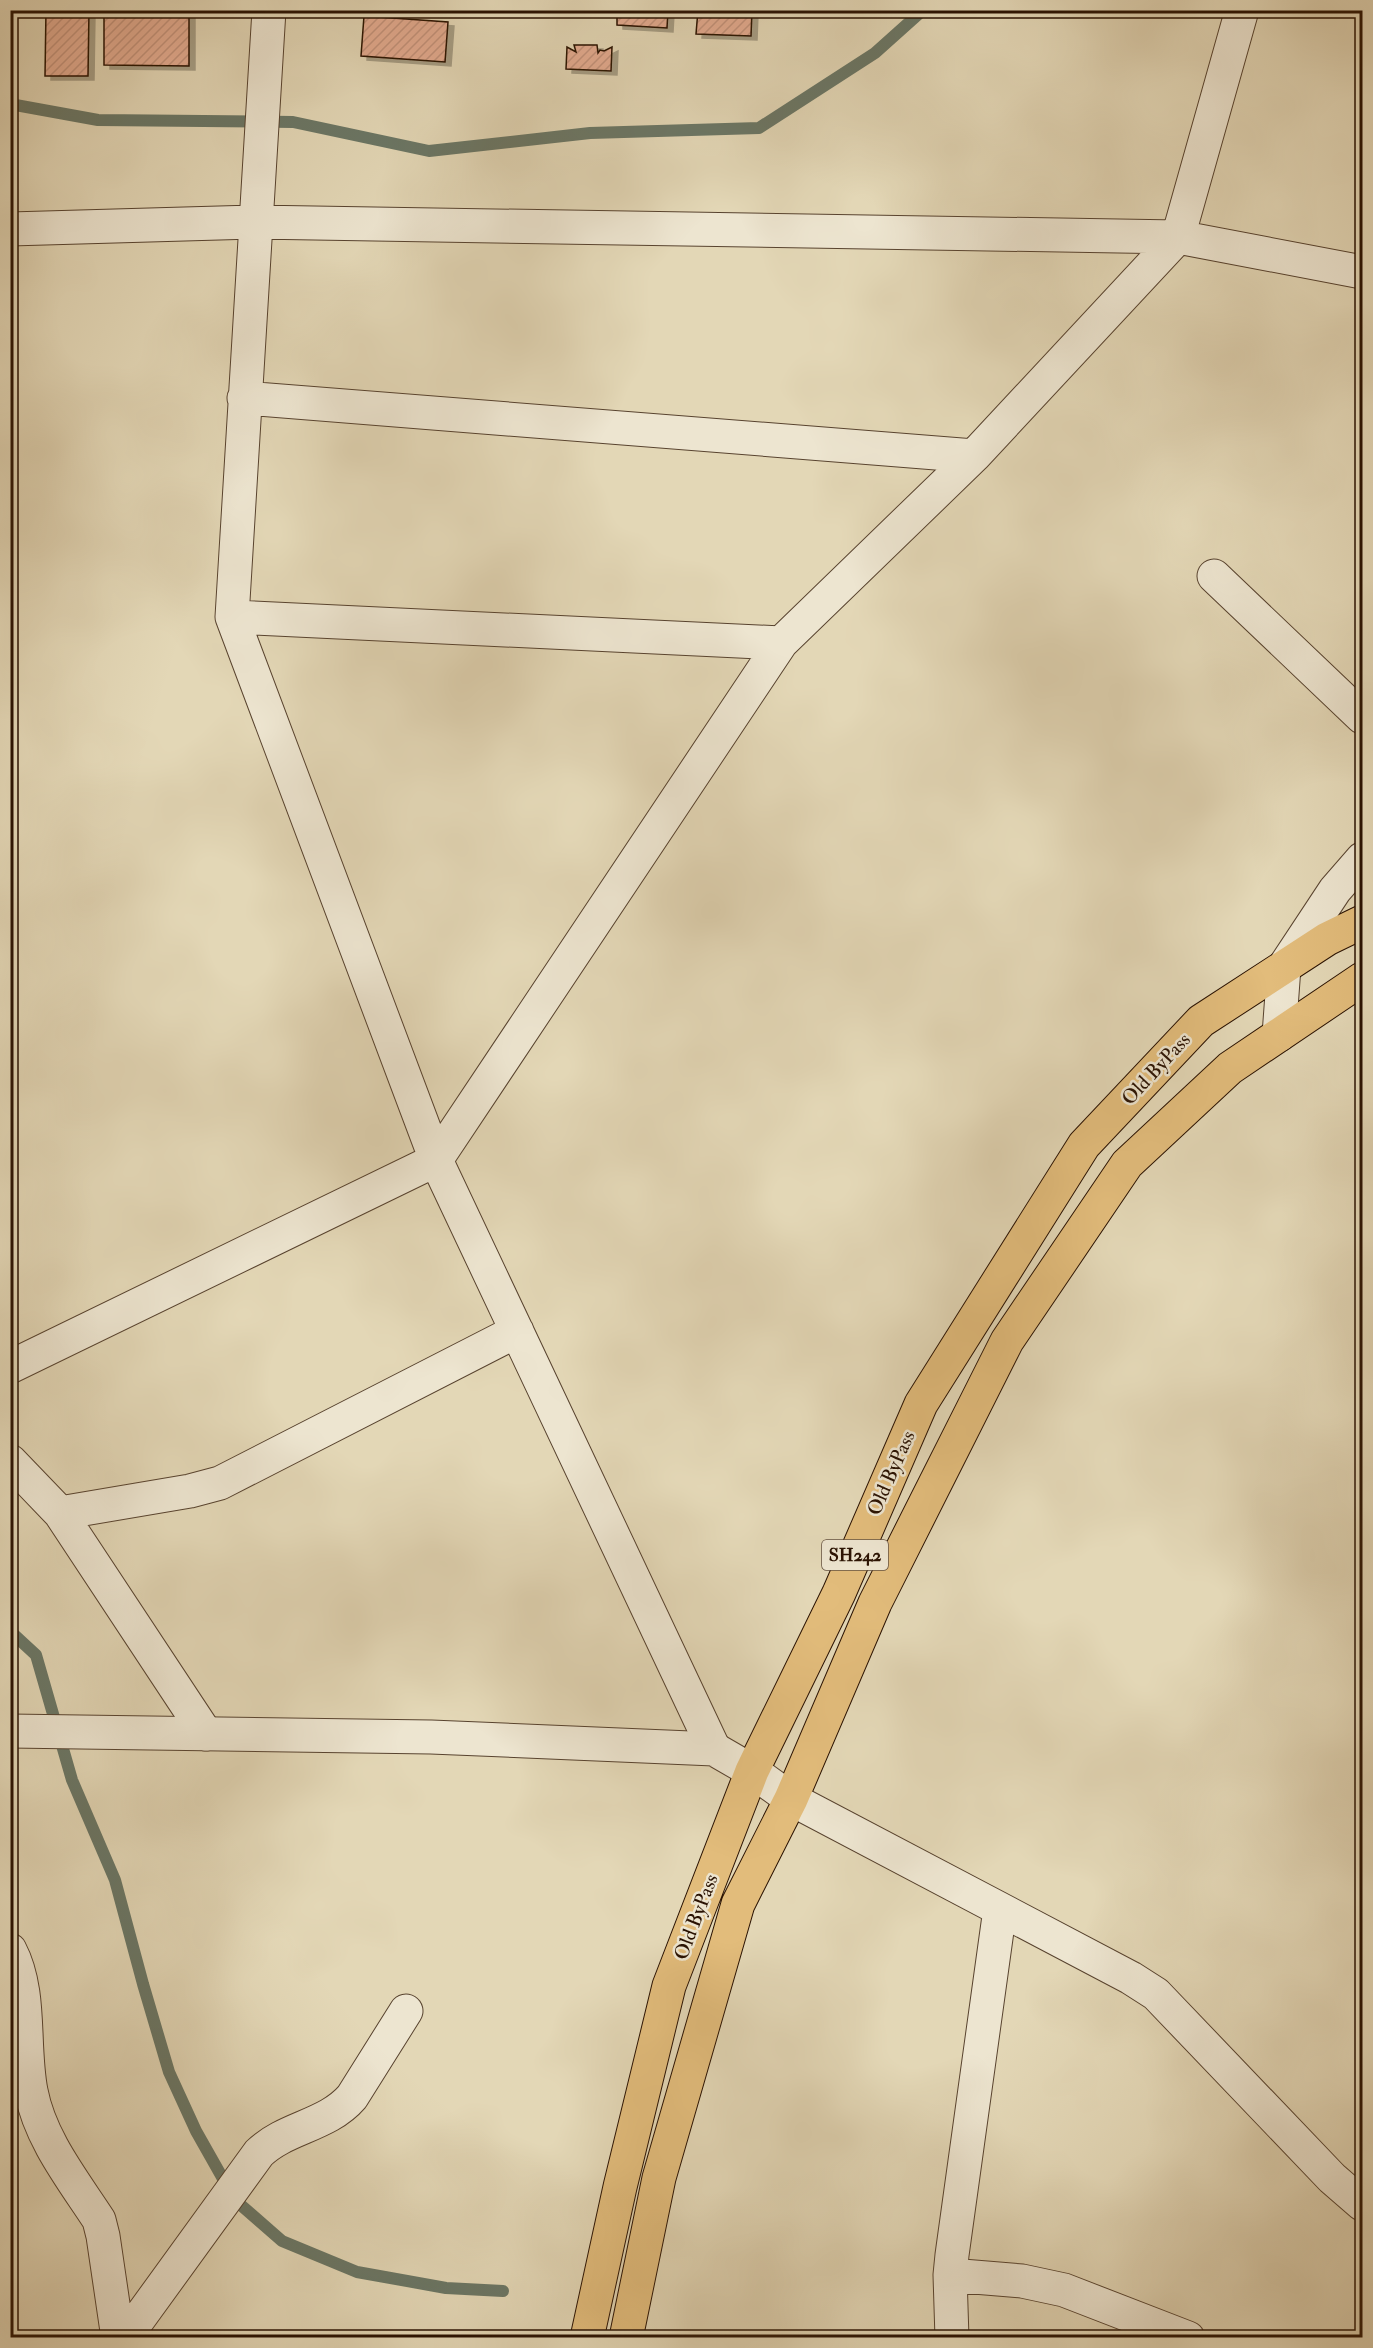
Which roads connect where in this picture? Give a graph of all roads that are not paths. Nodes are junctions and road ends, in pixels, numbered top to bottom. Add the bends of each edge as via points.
1 (269, 10) edge
2 (1242, 10) edge
3 (254, 222) junction
4 (10, 229) edge
5 (1178, 237) junction
6 (1362, 272) edge
7 (244, 398) junction
8 (974, 456) junction
9 (1214, 576) dead end
10 (232, 617) junction
11 (781, 643) junction
12 (1362, 717) edge
13 (1362, 859) edge
14 (1362, 922) edge
15 (1284, 967) junction
16 (1362, 979) edge
17 (1279, 1035) junction
18 (436, 1160) junction
19 (517, 1331) junction
20 (10, 1367) edge
21 (10, 1461) edge
22 (60, 1513) junction
23 (10, 1731) edge
24 (206, 1734) junction
25 (714, 1749) junction
26 (752, 1771) junction
27 (791, 1799) junction
28 (1000, 1909) junction
29 (10, 1950) edge
30 (406, 2011) dead end
31 (1362, 2204) edge
32 (950, 2275) junction
33 (118, 2337) edge
34 (129, 2337) edge
35 (587, 2337) edge
36 (626, 2337) edge
37 (952, 2337) edge
38 (1188, 2337) edge

1 - 3 street
2 - 5 street
3 - 4 street
3 - 5 street
3 - 7 street
5 - 6 street
5 - 8 street
7 - 8 street
7 - 10 street
8 - 11 street
9 - 12 street
10 - 11 street
10 - 18 street
11 - 18 street
13 - 15 street via 1335,890
14 - 15 main road, Old ByPass / SH242
15 - 17 street
15 - 26 main road, Old ByPass / SH242 via 1201,1021 1084,1145 921,1404 838,1593
16 - 17 main road, Old ByPass / SH242
17 - 27 main road, Old ByPass / SH242 via 1230,1068 1127,1164 1007,1341 875,1603
18 - 19 street
18 - 20 street
19 - 22 street via 220,1483
19 - 25 street
21 - 22 street
22 - 24 street
23 - 24 street
24 - 25 street via 431,1737
25 - 26 street
26 - 27 street
26 - 35 main road, Old ByPass / SH242 via 669,1986
27 - 28 street
27 - 36 main road, Old ByPass / SH242 via 738,1904 659,2178
28 - 31 street via 1156,1995 1332,2178
28 - 32 street
29 - 33 street via 21,1982 33,2100 41,2128 99,2220
30 - 34 street via 341,2109 269,2144
32 - 37 street
32 - 38 street via 1064,2289

